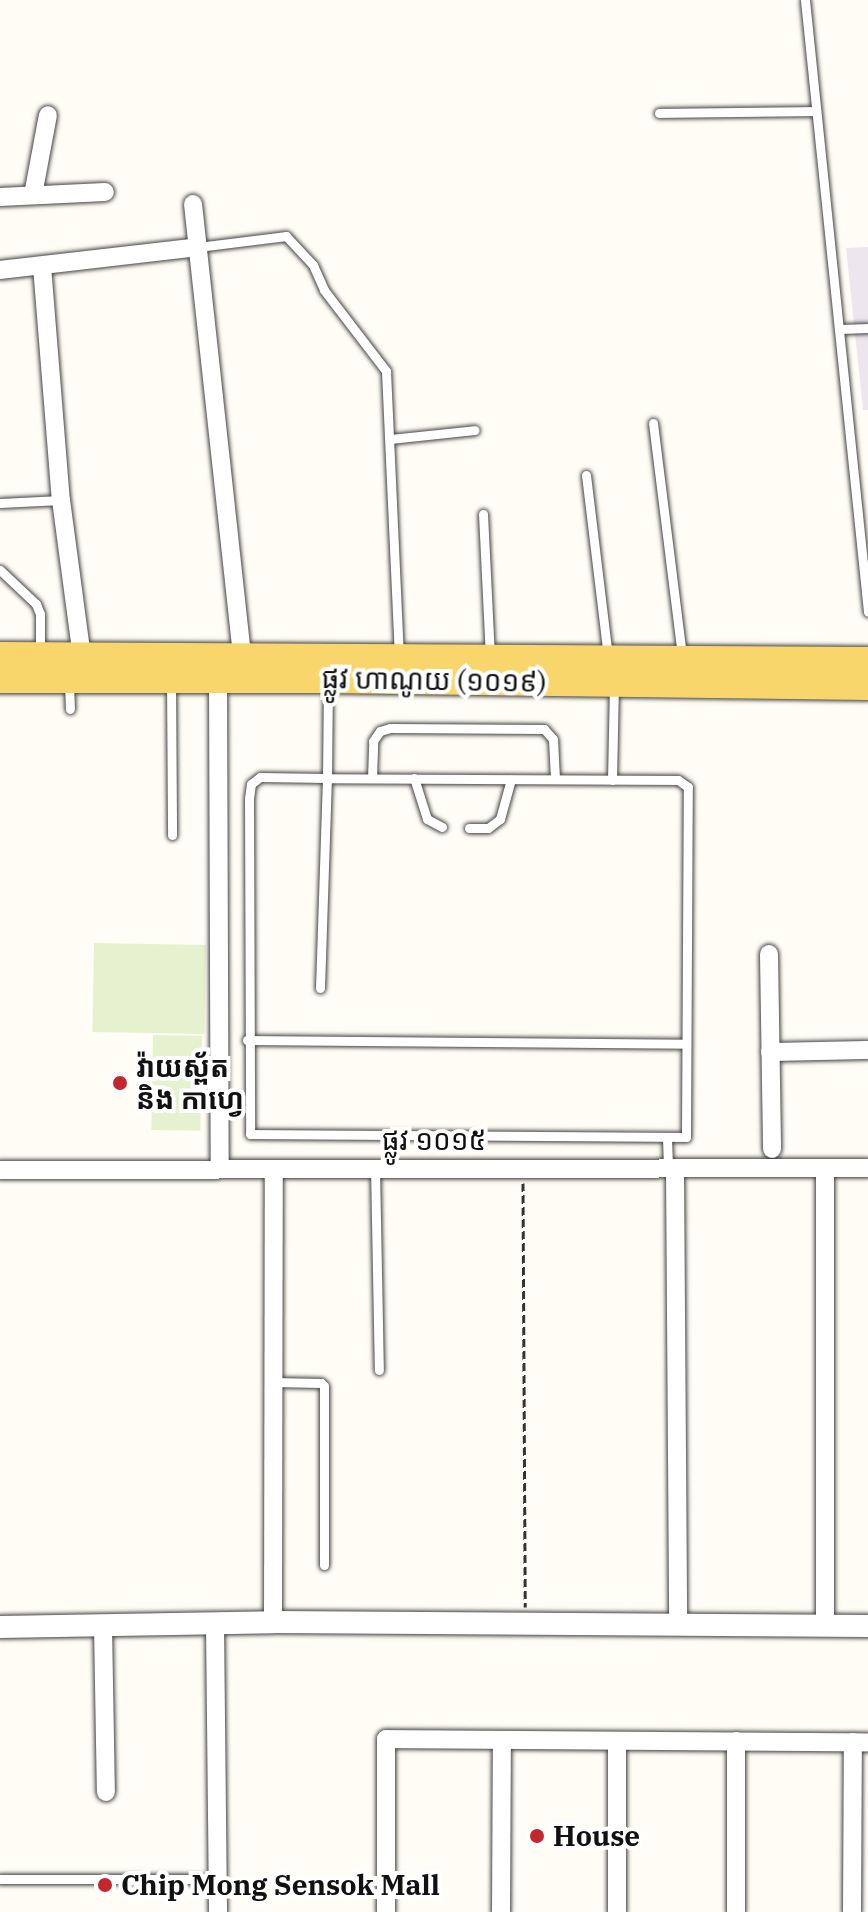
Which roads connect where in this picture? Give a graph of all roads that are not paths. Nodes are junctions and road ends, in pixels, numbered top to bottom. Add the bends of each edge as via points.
1 (805, 0) edge
2 (816, 111) junction
3 (659, 113) dead end
4 (48, 115) dead end
5 (105, 192) dead end
6 (33, 195) junction
7 (0, 197) edge
8 (193, 204) dead end
9 (198, 247) junction
10 (42, 266) junction
11 (0, 270) edge
12 (868, 328) edge
13 (840, 329) junction
14 (653, 423) dead end
15 (475, 430) dead end
16 (390, 439) junction
17 (586, 475) dead end
18 (61, 500) junction
19 (0, 503) edge
20 (483, 514) dead end
21 (0, 570) edge
22 (868, 612) edge
23 (40, 655) junction
24 (0, 656) edge
25 (242, 656) junction
26 (399, 658) junction
27 (491, 659) junction
28 (682, 661) junction
29 (868, 661) edge
30 (329, 668) junction
31 (613, 668) junction
32 (78, 671) junction
33 (171, 678) junction
34 (218, 678) junction
35 (0, 679) edge
36 (868, 686) edge
37 (70, 709) dead end
38 (327, 778) junction
39 (372, 778) junction
40 (414, 778) junction
41 (511, 779) junction
42 (555, 779) junction
43 (612, 780) junction
44 (442, 827) dead end
45 (469, 828) dead end
46 (172, 835) dead end
47 (769, 954) dead end
48 (320, 988) dead end
49 (247, 1040) junction
50 (686, 1044) junction
51 (868, 1050) edge
52 (770, 1052) junction
53 (667, 1138) junction
54 (772, 1149) dead end
55 (375, 1168) junction
56 (671, 1168) junction
57 (825, 1168) junction
58 (868, 1168) edge
59 (220, 1169) junction
60 (274, 1169) junction
61 (0, 1170) edge
62 (379, 1370) dead end
63 (273, 1382) junction
64 (324, 1565) dead end
65 (273, 1622) junction
66 (215, 1624) junction
67 (678, 1624) junction
68 (103, 1626) junction
69 (825, 1626) junction
70 (868, 1626) edge
71 (0, 1627) edge
72 (502, 1740) junction
73 (617, 1741) junction
74 (736, 1741) junction
75 (861, 1742) edge
76 (106, 1792) dead end
77 (0, 1879) edge
78 (218, 1879) junction
79 (218, 1912) edge
80 (386, 1912) edge
81 (501, 1912) edge
82 (617, 1912) edge
83 (736, 1912) edge
84 (852, 1912) edge

1 - 2 lane
2 - 3 lane
2 - 13 lane
4 - 6 street
5 - 6 street
6 - 7 street
8 - 9 street
9 - 10 street
9 - 16 lane via 286,236 313,265 324,290 386,371
9 - 25 street
10 - 11 street
10 - 18 street
12 - 13 lane
13 - 22 lane
14 - 28 lane
15 - 16 lane
16 - 26 lane
17 - 31 lane
18 - 19 lane
18 - 32 street
20 - 27 lane
21 - 23 lane via 36,604
23 - 24 main road, ផ្លូវ ហាណូយ (១០១៩)
23 - 32 main road, ផ្លូវ ហាណូយ (១០១៩)
25 - 30 main road, ផ្លូវ ហាណូយ (១០១៩)
25 - 32 main road, ផ្លូវ ហាណូយ (១០១៩)
26 - 27 main road, ផ្លូវ ហាណូយ (១០១៩)
26 - 30 main road, ផ្លូវ ហាណូយ (១០១៩)
27 - 31 main road, ផ្លូវ ហាណូយ (១០១៩)
28 - 29 main road, ផ្លូវ ហាណូយ (១០១៩)
28 - 31 main road, ផ្លូវ ហាណូយ (១០១៩)
30 - 31 main road, ផ្លូវ ហាណូយ (១០១៩)
30 - 34 main road, ផ្លូវ ហាណូយ (១០១៩)
30 - 38 lane
31 - 36 main road, ផ្លូវ ហាណូយ (១០១៩)
31 - 43 lane
32 - 33 main road, ផ្លូវ ហាណូយ (១០១៩)
32 - 35 main road, ផ្លូវ ហាណូយ (១០១៩)
32 - 37 lane
33 - 34 main road, ផ្លូវ ហាណូយ (១០១៩)
33 - 46 lane
34 - 59 street
38 - 39 lane
38 - 48 lane
38 - 49 lane via 260,777 251,784
39 - 40 lane
39 - 42 lane via 373,741 390,728 544,729 553,739
40 - 41 lane
40 - 44 lane via 427,819
41 - 42 lane
41 - 45 lane via 500,819 488,828
42 - 43 lane
43 - 50 lane via 678,780 688,787
47 - 52 street
49 - 50 lane
49 - 53 lane via 247,1124 250,1134 258,1136
50 - 53 lane via 686,1137
51 - 52 street
52 - 54 street
53 - 56 lane
55 - 56 street, ផ្លូវ ១០១៥
55 - 60 street, ផ្លូវ ១០១៥
55 - 62 lane
56 - 57 street, ផ្លូវ ១០១៥
56 - 67 street
57 - 58 street, ផ្លូវ ១០១៥
57 - 69 street
59 - 60 street, ផ្លូវ ១០១៥
59 - 61 street, ផ្លូវ ១០១៥
60 - 63 street
63 - 64 lane via 324,1386
63 - 65 street
65 - 66 street
65 - 67 street
66 - 68 street
66 - 78 street
67 - 69 street
68 - 71 street
68 - 76 street
69 - 70 street
72 - 73 street
72 - 80 street via 386,1739
72 - 81 street
73 - 74 street
73 - 82 street
74 - 75 street
74 - 83 street
75 - 84 street
77 - 78 lane
78 - 79 street

